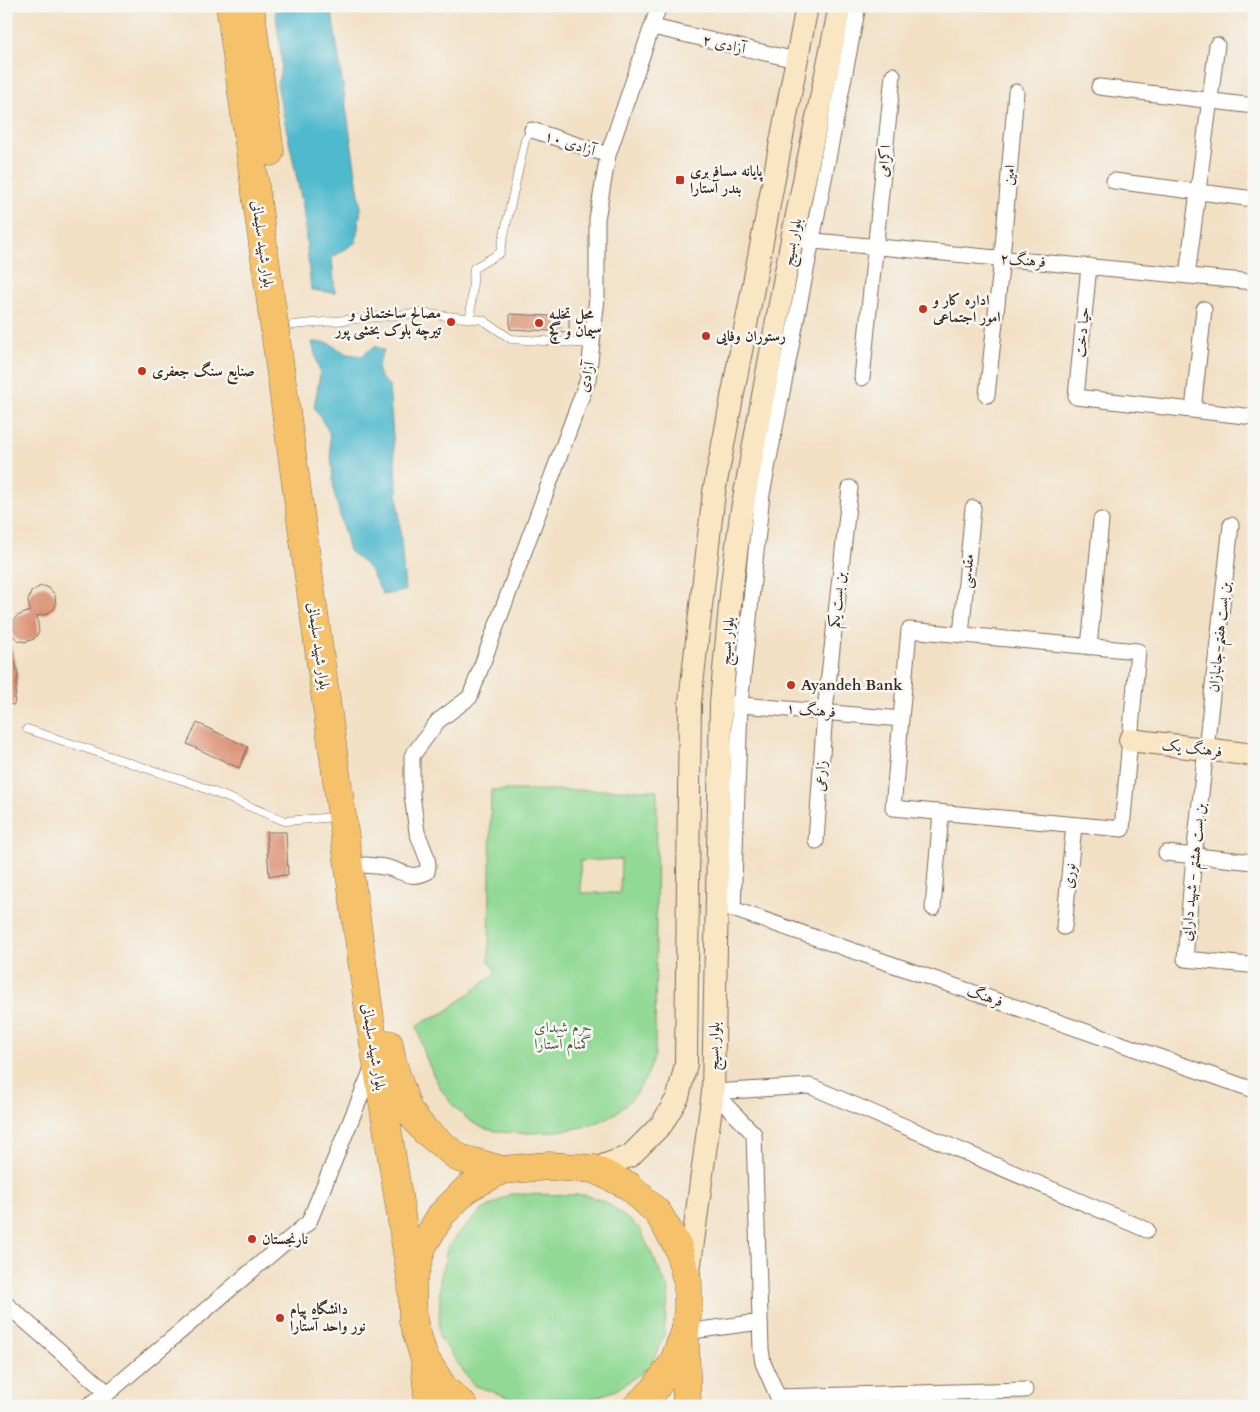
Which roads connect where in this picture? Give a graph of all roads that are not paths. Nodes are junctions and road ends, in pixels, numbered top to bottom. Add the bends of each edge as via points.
1 (230, 6) edge
2 (250, 6) edge
3 (659, 6) edge
4 (807, 6) edge
5 (840, 6) edge
6 (858, 6) edge
7 (653, 27) junction
8 (1217, 45) dead end
9 (796, 60) junction
10 (893, 75) dead end
11 (1098, 86) dead end
12 (1016, 92) dead end
13 (1210, 101) junction
14 (1254, 106) edge
15 (532, 130) joint
16 (608, 155) junction
17 (1114, 181) dead end
18 (1198, 192) junction
19 (1254, 199) edge
20 (802, 240) junction
21 (875, 246) junction
22 (1002, 258) junction
23 (1088, 266) junction
24 (1187, 276) junction
25 (1254, 282) edge
26 (1204, 309) dead end
27 (470, 318) junction
28 (293, 325) junction
29 (592, 344) junction
30 (862, 378) dead end
31 (987, 395) dead end
32 (1193, 410) junction
33 (1254, 417) edge
34 (850, 488) dead end
35 (973, 508) dead end
36 (1101, 520) dead end
37 (1231, 525) dead end
38 (961, 635) junction
39 (1089, 647) junction
40 (690, 702) junction
41 (730, 704) junction
42 (824, 711) junction
43 (901, 719) junction
44 (27, 729) dead end
45 (1130, 740) junction
46 (1206, 750) junction
47 (1254, 755) edge
48 (941, 813) junction
49 (342, 816) junction
50 (1074, 825) junction
51 (816, 841) dead end
52 (1166, 853) dead end
53 (1194, 856) junction
54 (1254, 862) edge
55 (365, 865) junction
56 (724, 906) junction
57 (932, 908) dead end
58 (1064, 927) dead end
59 (1249, 965) dead end
60 (376, 1061) junction
61 (1253, 1089) edge
62 (713, 1092) junction
63 (594, 1169) junction
64 (502, 1170) junction
65 (1147, 1230) dead end
66 (412, 1284) junction
67 (688, 1284) junction
68 (6, 1304) edge
69 (760, 1322) junction
70 (685, 1332) junction
71 (424, 1356) junction
72 (1025, 1390) dead end
73 (108, 1394) junction
74 (87, 1406) edge
75 (429, 1406) edge
76 (464, 1406) edge
77 (637, 1406) edge
78 (687, 1406) edge

1 - 49 highway, بلوار شهید سلیمانی
2 - 28 highway, بلوار شهید سلیمانی
3 - 7 street, آزادی
4 - 9 main road, بلوار بسیج
5 - 20 main road, بلوار بسیج
6 - 20 street
7 - 9 street, آزادی ۲
7 - 16 street, آزادی
8 - 13 street
9 - 40 main road, بلوار بسیج via 714,492
10 - 21 street, اکرامی
11 - 13 street
12 - 22 street, امین
13 - 14 street
13 - 18 street
15 - 16 street, آزادی ۱۰
15 - 27 lane via 525,140 500,253 474,268
16 - 29 street, آزادی via 597,220 597,298
17 - 18 street
18 - 19 street
18 - 24 street
20 - 21 street, فرهنگ۲
20 - 41 main road, بلوار بسیج via 741,515 732,584
21 - 22 street, فرهنگ۲
21 - 30 street, اکرامی
22 - 23 street, فرهنگ۲
22 - 31 street, امین
23 - 24 street, فرهنگ۲
23 - 32 street, حیا دخت via 1076,398
24 - 25 street, فرهنگ۲
26 - 32 street
27 - 28 lane via 419,313
27 - 29 lane via 483,320 511,339
28 - 55 highway, بلوار شهید سلیمانی
29 - 55 street, آزادی via 588,379 470,697 438,721 412,756 412,795 417,832 427,858 427,872 413,876
32 - 33 street
34 - 42 street, بن بست یکم
35 - 38 street, مقدسی
36 - 39 street
37 - 46 street, بن بست هفتم-جانبازان
38 - 39 street
38 - 43 street via 909,630
39 - 45 street via 1138,651
40 - 41 main road
40 - 63 main road, بلوار بسیج via 686,1064 678,1097 662,1124 630,1156
41 - 42 street, فرهنگ ۱
41 - 56 main road, بلوار بسیج
42 - 43 street, فرهنگ ۱
42 - 51 street, زارعی
43 - 48 street via 893,808
44 - 49 lane via 194,784 285,821
45 - 46 main road, فرهنگ یک
45 - 50 street via 1122,829
46 - 47 main road, فرهنگ یک
46 - 53 street, بن بست هشتم - شهید دارایی
48 - 50 street
48 - 57 street
49 - 60 highway, بلوار شهید سلیمانی
50 - 58 street, نوری
52 - 53 street
53 - 54 street
53 - 59 street, بن بست هشتم - شهید دارایی via 1185,959
55 - 64 highway, بلوار شهید سلیمانی via 384,1020 393,1065 408,1110 426,1131 459,1158
56 - 61 street, فرهنگ
56 - 62 main road, بلوار بسیج
60 - 66 highway, بلوار شهید سلیمانی
60 - 73 street via 309,1222
62 - 65 street via 810,1086
62 - 67 main road, بلوار بسیج
62 - 69 street via 754,1134
63 - 64 highway via 548,1166
63 - 67 highway via 629,1186 658,1213 678,1247
64 - 66 highway via 468,1188 441,1215 422,1247
66 - 71 highway via 413,1321
67 - 70 highway
68 - 73 street
69 - 70 street
69 - 72 street via 763,1363 778,1397
70 - 77 highway via 673,1363 654,1390
70 - 78 highway
71 - 75 highway
71 - 76 highway via 444,1389
73 - 74 street

